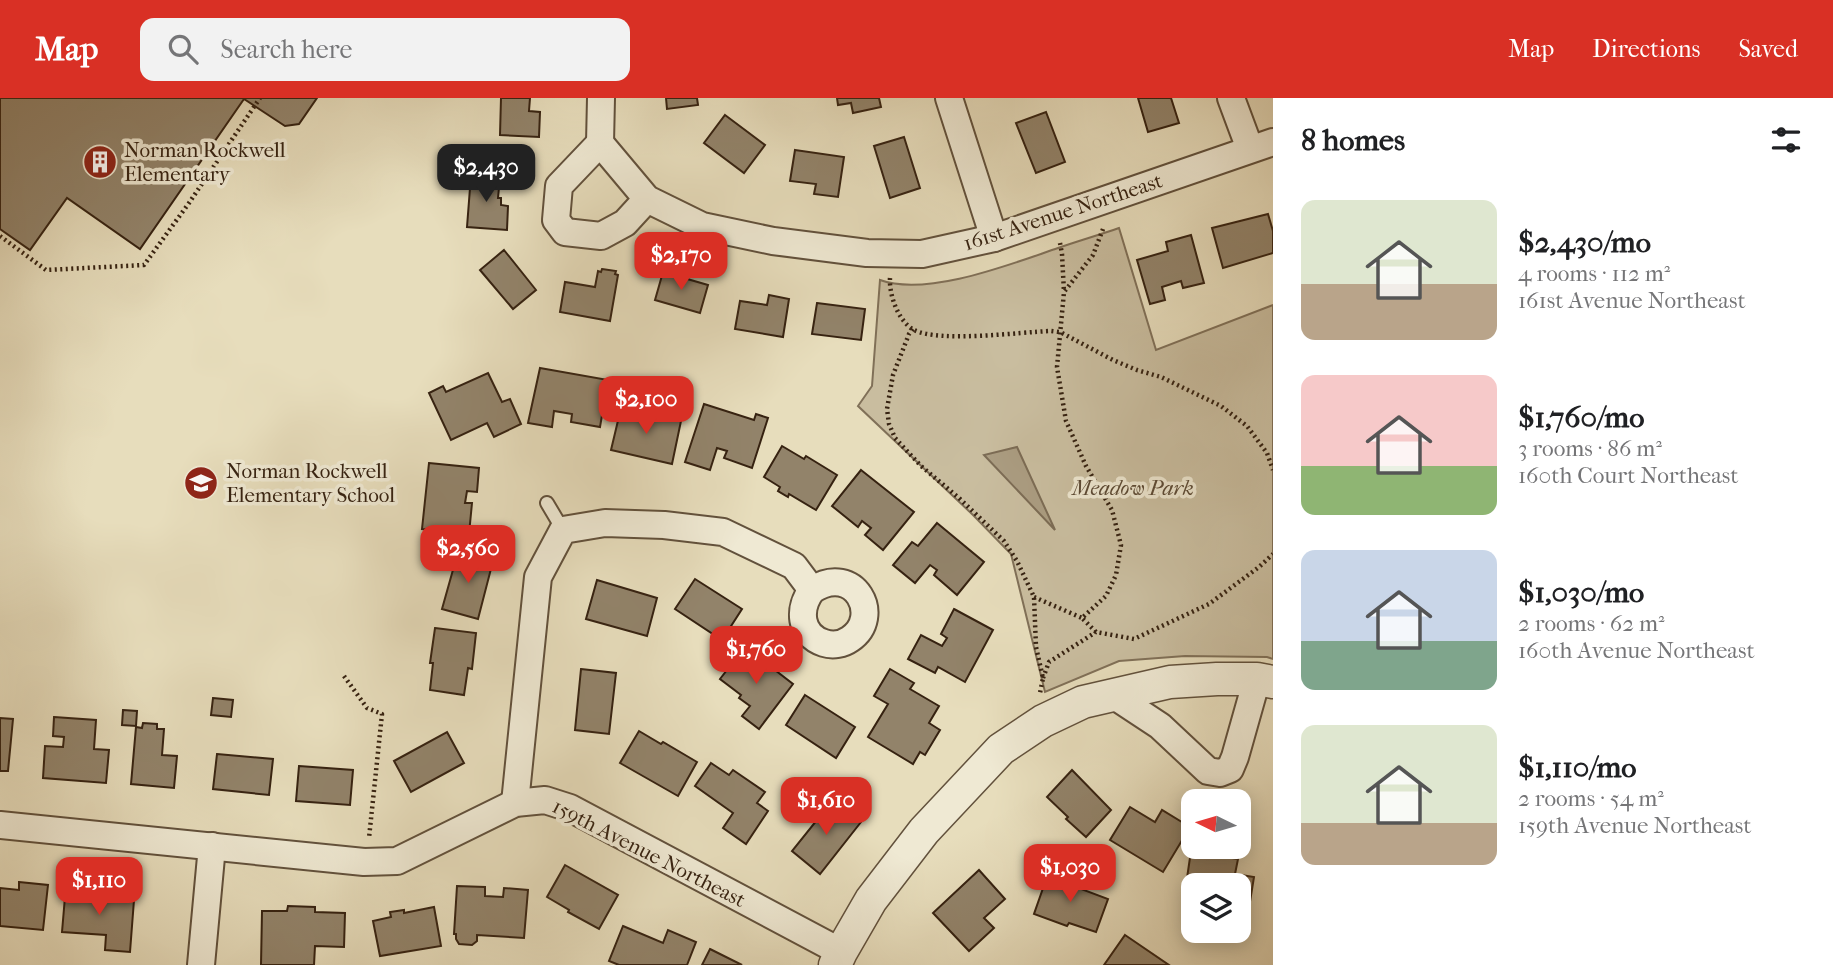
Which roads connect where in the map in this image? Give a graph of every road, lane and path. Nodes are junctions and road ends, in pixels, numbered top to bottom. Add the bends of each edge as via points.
1 (260, 98) edge
2 (601, 98) edge
3 (949, 98) edge
4 (1231, 98) edge
5 (600, 143) junction
6 (1262, 145) edge
7 (647, 199) junction
8 (1102, 229) dead end
9 (0, 236) edge
10 (994, 238) junction
11 (890, 277) dead end
12 (1064, 292) junction
13 (913, 329) junction
14 (1060, 332) junction
15 (1273, 470) edge
16 (547, 503) dead end
17 (563, 530) junction
18 (1273, 554) edge
19 (812, 590) dead end
20 (1034, 597) junction
21 (1082, 618) junction
22 (1096, 632) junction
23 (344, 676) dead end
24 (1043, 678) junction
25 (1265, 681) edge
26 (1113, 695) junction
27 (1039, 698) dead end
28 (515, 803) junction
29 (0, 825) edge
30 (369, 839) dead end
31 (212, 846) junction
32 (838, 958) edge
33 (201, 965) edge

1 - 9 path via 144,265 46,270
2 - 5 street
3 - 10 street
4 - 6 street
5 - 7 street, 161st Avenue Northeast
5 - 7 street via 559,186 556,220 565,232 601,236 625,223
6 - 10 street, 161st Avenue Northeast
7 - 10 street, 161st Avenue Northeast via 702,226 867,253 922,254
8 - 12 path via 1093,255
11 - 13 path via 895,308
12 - 12 path via 1062,254 1059,243 1062,268
12 - 14 path
13 - 14 path via 955,337
13 - 20 path via 898,358 887,409 894,438 1004,541
14 - 15 path via 1221,406 1247,426
14 - 21 path via 1057,367 1066,421 1112,510 1121,545 1116,575 1106,596
16 - 17 lane
17 - 19 street via 606,523 723,532 794,566
17 - 28 street via 538,577
18 - 22 path via 1209,604 1149,633 1134,639
20 - 21 path
20 - 24 path via 1036,647
21 - 22 path
22 - 24 path via 1049,662
23 - 30 path via 366,708 382,713
24 - 27 path
25 - 26 street via 1170,682
25 - 26 street via 1230,769 1220,773 1208,771 1160,726
26 - 32 street via 1053,716 1001,749 924,831 871,900
28 - 31 street, 159th Avenue Northeast via 397,861 364,862
28 - 32 street, 159th Avenue Northeast via 545,800 570,808
29 - 31 street, 159th Avenue Northeast
31 - 33 street

